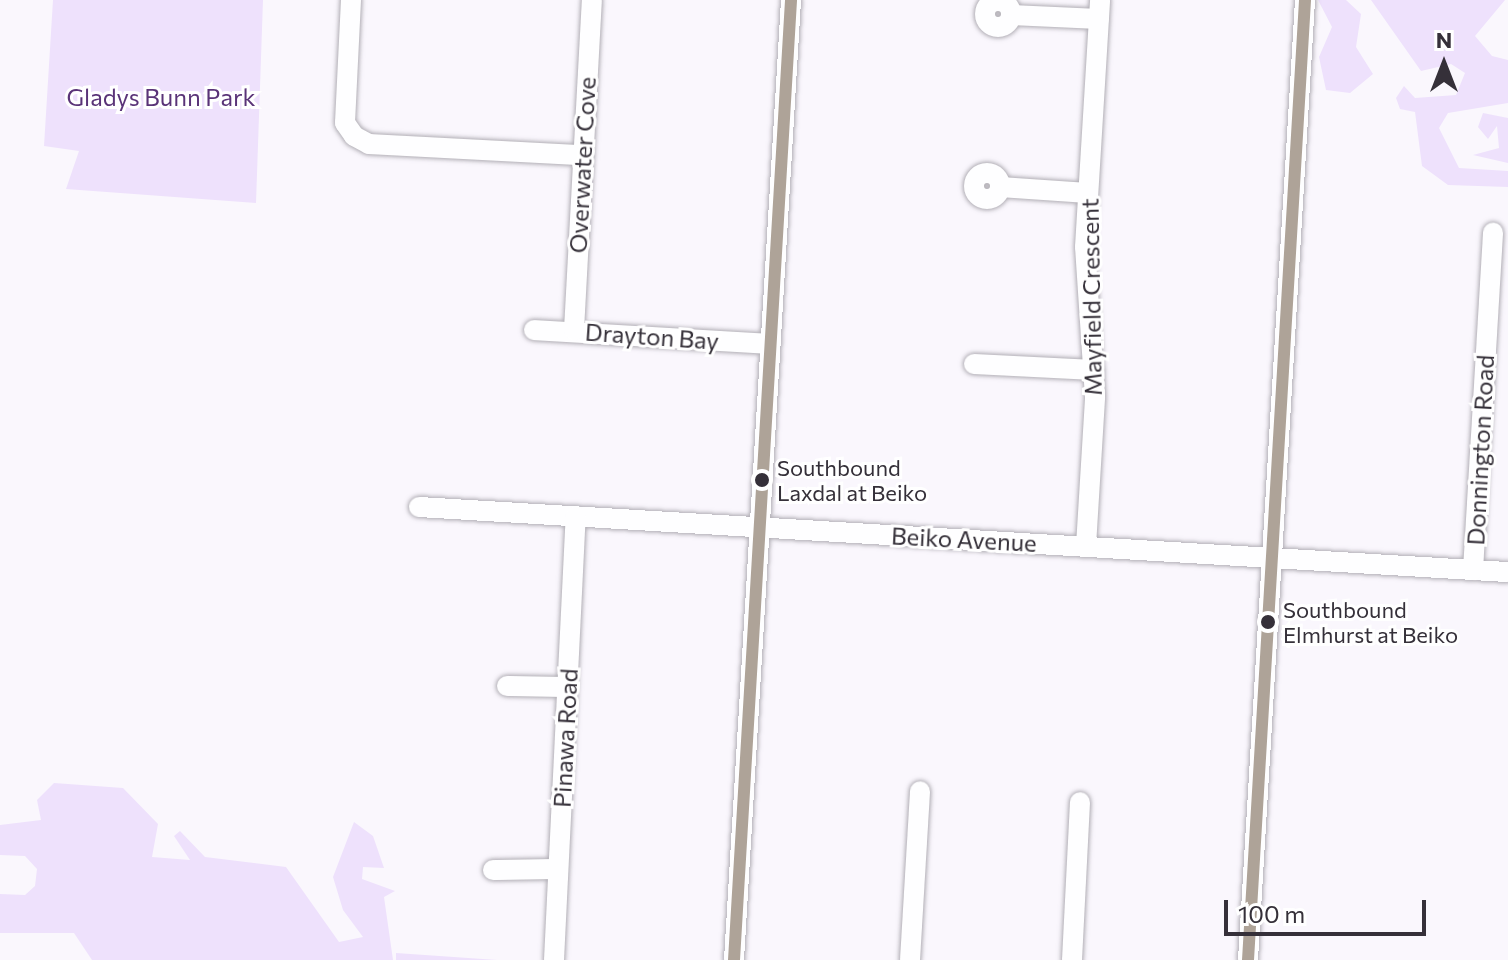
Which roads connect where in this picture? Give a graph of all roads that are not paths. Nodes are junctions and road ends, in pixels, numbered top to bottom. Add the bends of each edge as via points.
1 (351, 0) edge
2 (592, 0) edge
3 (791, 0) edge
4 (1305, 0) edge
5 (1100, 10) edge
6 (1011, 15) dead end
7 (582, 155) junction
8 (1000, 187) dead end
9 (1088, 193) junction
10 (1493, 233) dead end
11 (534, 330) dead end
12 (574, 330) junction
13 (770, 344) junction
14 (974, 364) dead end
15 (1094, 370) junction
16 (419, 507) dead end
17 (576, 517) junction
18 (759, 528) junction
19 (1086, 546) junction
20 (1270, 560) junction
21 (1473, 570) junction
22 (1508, 572) edge
23 (507, 686) dead end
24 (567, 687) junction
25 (920, 791) dead end
26 (1080, 802) dead end
27 (558, 869) junction
28 (493, 870) dead end
29 (554, 960) edge
30 (734, 960) edge
31 (910, 960) edge
32 (1072, 960) edge
33 (1248, 960) edge

1 - 7 street via 345,123 354,136 369,144
2 - 7 street, Overwater Cove
3 - 13 street
4 - 20 street
5 - 6 street
5 - 9 street, Mayfield Crescent
7 - 12 street, Overwater Cove
8 - 9 street
9 - 15 street, Mayfield Crescent
10 - 21 street, Donnington Road
11 - 12 street, Drayton Bay
12 - 13 street, Drayton Bay
13 - 18 street
14 - 15 street
15 - 19 street, Mayfield Crescent
16 - 17 street, Beiko Avenue
17 - 18 street, Beiko Avenue
17 - 24 street, Pinawa Road
18 - 19 street, Beiko Avenue
18 - 30 street
19 - 20 street, Beiko Avenue
20 - 21 street, Beiko Avenue
20 - 33 street
21 - 22 street, Beiko Avenue
23 - 24 street
24 - 27 street, Pinawa Road
25 - 31 street
26 - 32 street
27 - 28 street
27 - 29 street, Pinawa Road

